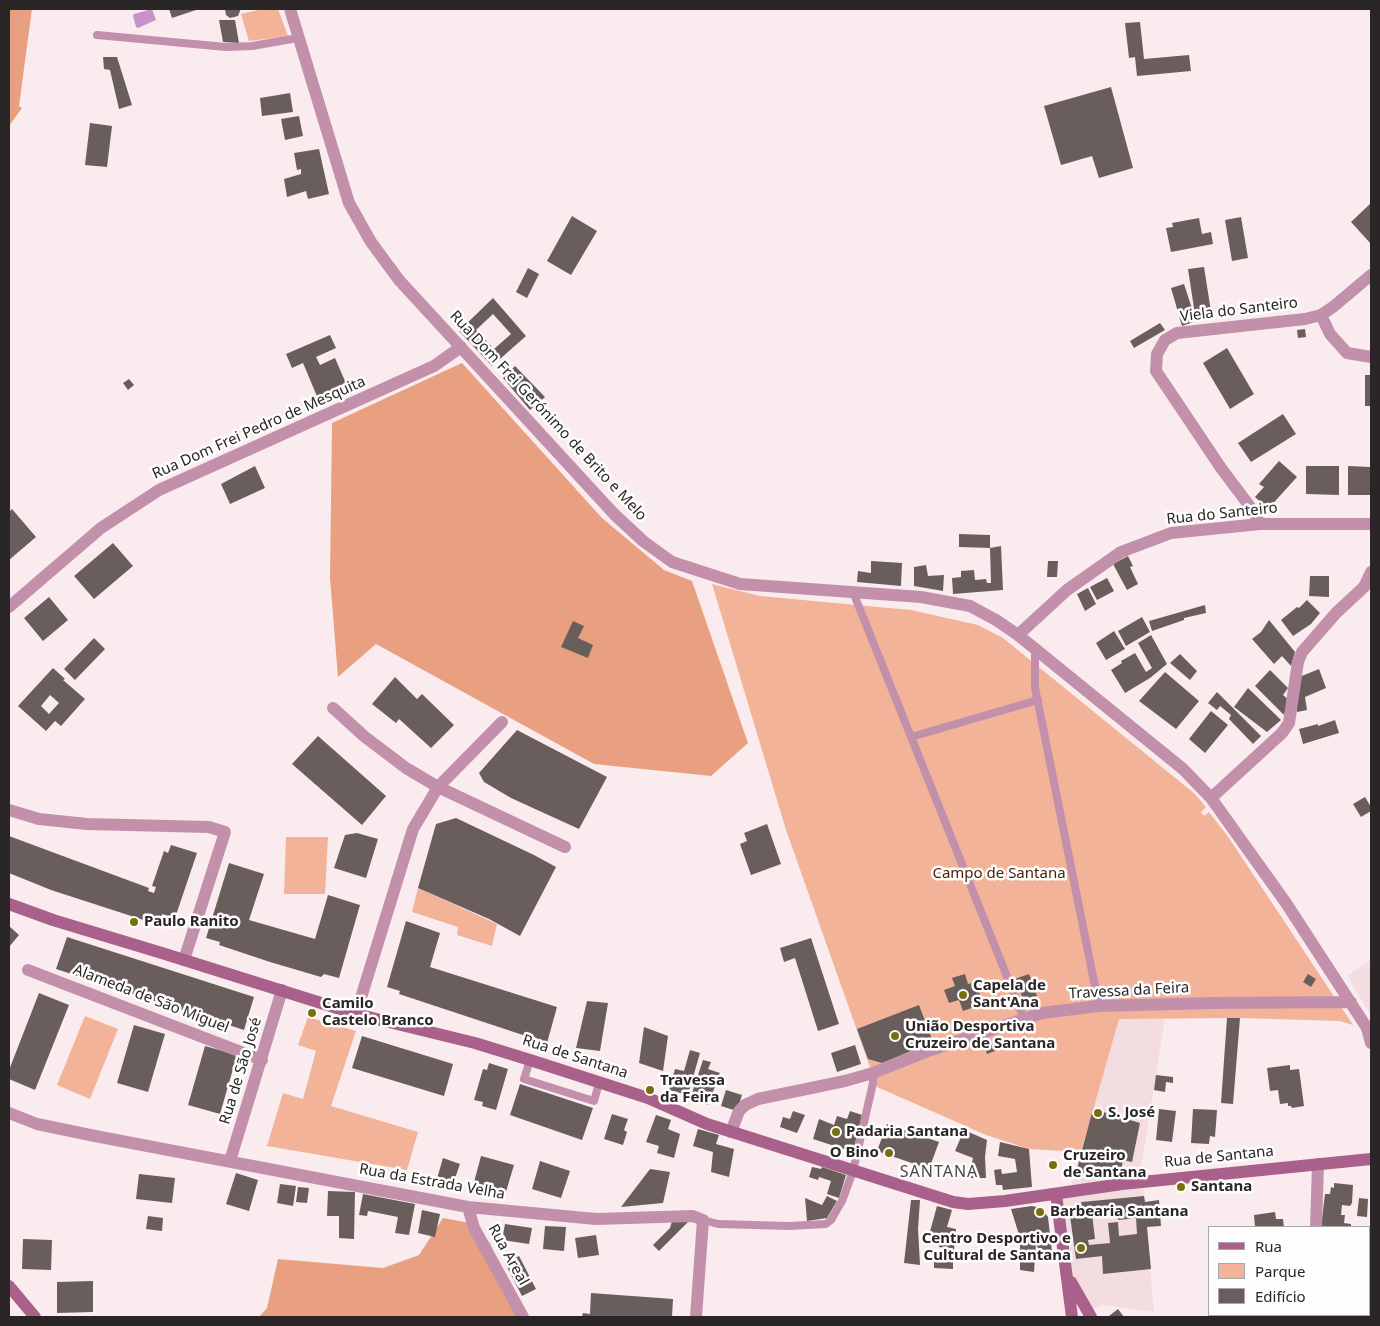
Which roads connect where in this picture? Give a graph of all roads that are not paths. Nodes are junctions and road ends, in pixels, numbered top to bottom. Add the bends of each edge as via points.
1 (290, 9) edge
2 (97, 35) dead end
3 (298, 38) junction
4 (1371, 275) edge
5 (1321, 315) junction
6 (461, 347) junction
7 (1371, 357) edge
8 (1260, 524) junction
9 (1371, 524) edge
10 (1371, 572) edge
11 (853, 592) junction
12 (9, 607) edge
13 (1018, 635) junction
14 (1036, 651) junction
15 (1038, 700) junction
16 (333, 708) dead end
17 (502, 722) dead end
18 (911, 737) junction
19 (438, 787) junction
20 (1211, 798) junction
21 (9, 810) edge
22 (565, 847) dead end
23 (9, 904) edge
24 (184, 960) junction
25 (28, 970) dead end
26 (282, 990) junction
27 (1351, 1002) junction
28 (1099, 1006) junction
29 (356, 1014) junction
30 (1024, 1019) junction
31 (1371, 1042) edge
32 (262, 1060) junction
33 (530, 1060) junction
34 (873, 1073) junction
35 (599, 1082) junction
36 (9, 1113) edge
37 (731, 1132) junction
38 (1371, 1159) edge
39 (230, 1161) junction
40 (1318, 1164) junction
41 (853, 1171) junction
42 (1056, 1194) junction
43 (468, 1208) junction
44 (703, 1220) junction
45 (1316, 1226) edge
46 (1065, 1261) junction
47 (9, 1286) edge
48 (35, 1317) edge
49 (523, 1317) edge
50 (696, 1317) edge
51 (1072, 1317) edge
52 (1092, 1317) edge

1 - 3 street, Rua Dom Frei Gerónimo de Brito e Melo
2 - 3 lane via 226,47
3 - 6 street, Rua Dom Frei Gerónimo de Brito e Melo via 349,202 371,242 399,280
4 - 5 street, Viela do Santeiro
5 - 7 street via 1330,334 1347,353
5 - 8 street, Viela do Santeiro via 1177,333 1165,340 1156,354 1156,372
6 - 11 street, Rua Dom Frei Gerónimo de Brito e Melo via 614,514 672,562 740,584
6 - 12 street, Rua Dom Frei Pedro de Mesquita via 434,366 159,490 101,528
8 - 9 street, Rua do Santeiro
8 - 13 street, Rua do Santeiro via 1171,532 1121,552 1067,590
10 - 20 street via 1364,587 1302,652 1286,728
11 - 13 street, Rua Dom Frei Gerónimo de Brito e Melo via 921,597 970,606
11 - 18 lane
13 - 14 street, Rua Dom Frei Gerónimo de Brito e Melo
14 - 15 lane via 1035,688
14 - 20 street, Rua Dom Frei Gerónimo de Brito e Melo via 1182,768
15 - 18 lane
15 - 28 lane
16 - 19 street via 406,768
17 - 19 street
18 - 30 lane
19 - 22 street
19 - 29 street via 413,829
20 - 27 street, Rua Dom Frei Gerónimo de Brito e Melo
21 - 24 street via 39,819 86,824 209,827 225,832
23 - 24 main road, Rua de Santana
24 - 26 main road, Rua de Santana
25 - 32 street, Alameda de São Miguel
26 - 29 main road, Rua de Santana
26 - 32 street, Rua de São José
27 - 28 street, Travessa da Feira
27 - 31 street, Rua Dom Frei Gerónimo de Brito e Melo via 1367,1028
28 - 30 street, Travessa da Feira via 1042,1013
29 - 33 main road, Rua de Santana
30 - 34 street, Travessa da Feira
32 - 39 street, Rua de São José
33 - 35 main road, Rua de Santana
33 - 35 lane via 524,1079 594,1101
34 - 37 street, Travessa da Feira via 823,1087 758,1099 739,1111
34 - 41 lane
35 - 37 main road, Rua de Santana
36 - 39 street, Rua da Estrada Velha via 37,1124
37 - 41 main road, Rua de Santana
38 - 40 main road, Rua de Santana
39 - 43 street, Rua da Estrada Velha
40 - 42 main road, Rua de Santana
40 - 45 street
41 - 42 main road, Rua de Santana via 961,1203 993,1203
41 - 44 lane, Rua da Estrada Velha via 842,1201 826,1224 718,1224
42 - 46 main road
43 - 44 street, Rua da Estrada Velha via 596,1219 692,1216
43 - 49 street, Rua Areal via 474,1228
44 - 50 street
46 - 51 main road
46 - 52 main road via 1072,1285
47 - 48 main road

